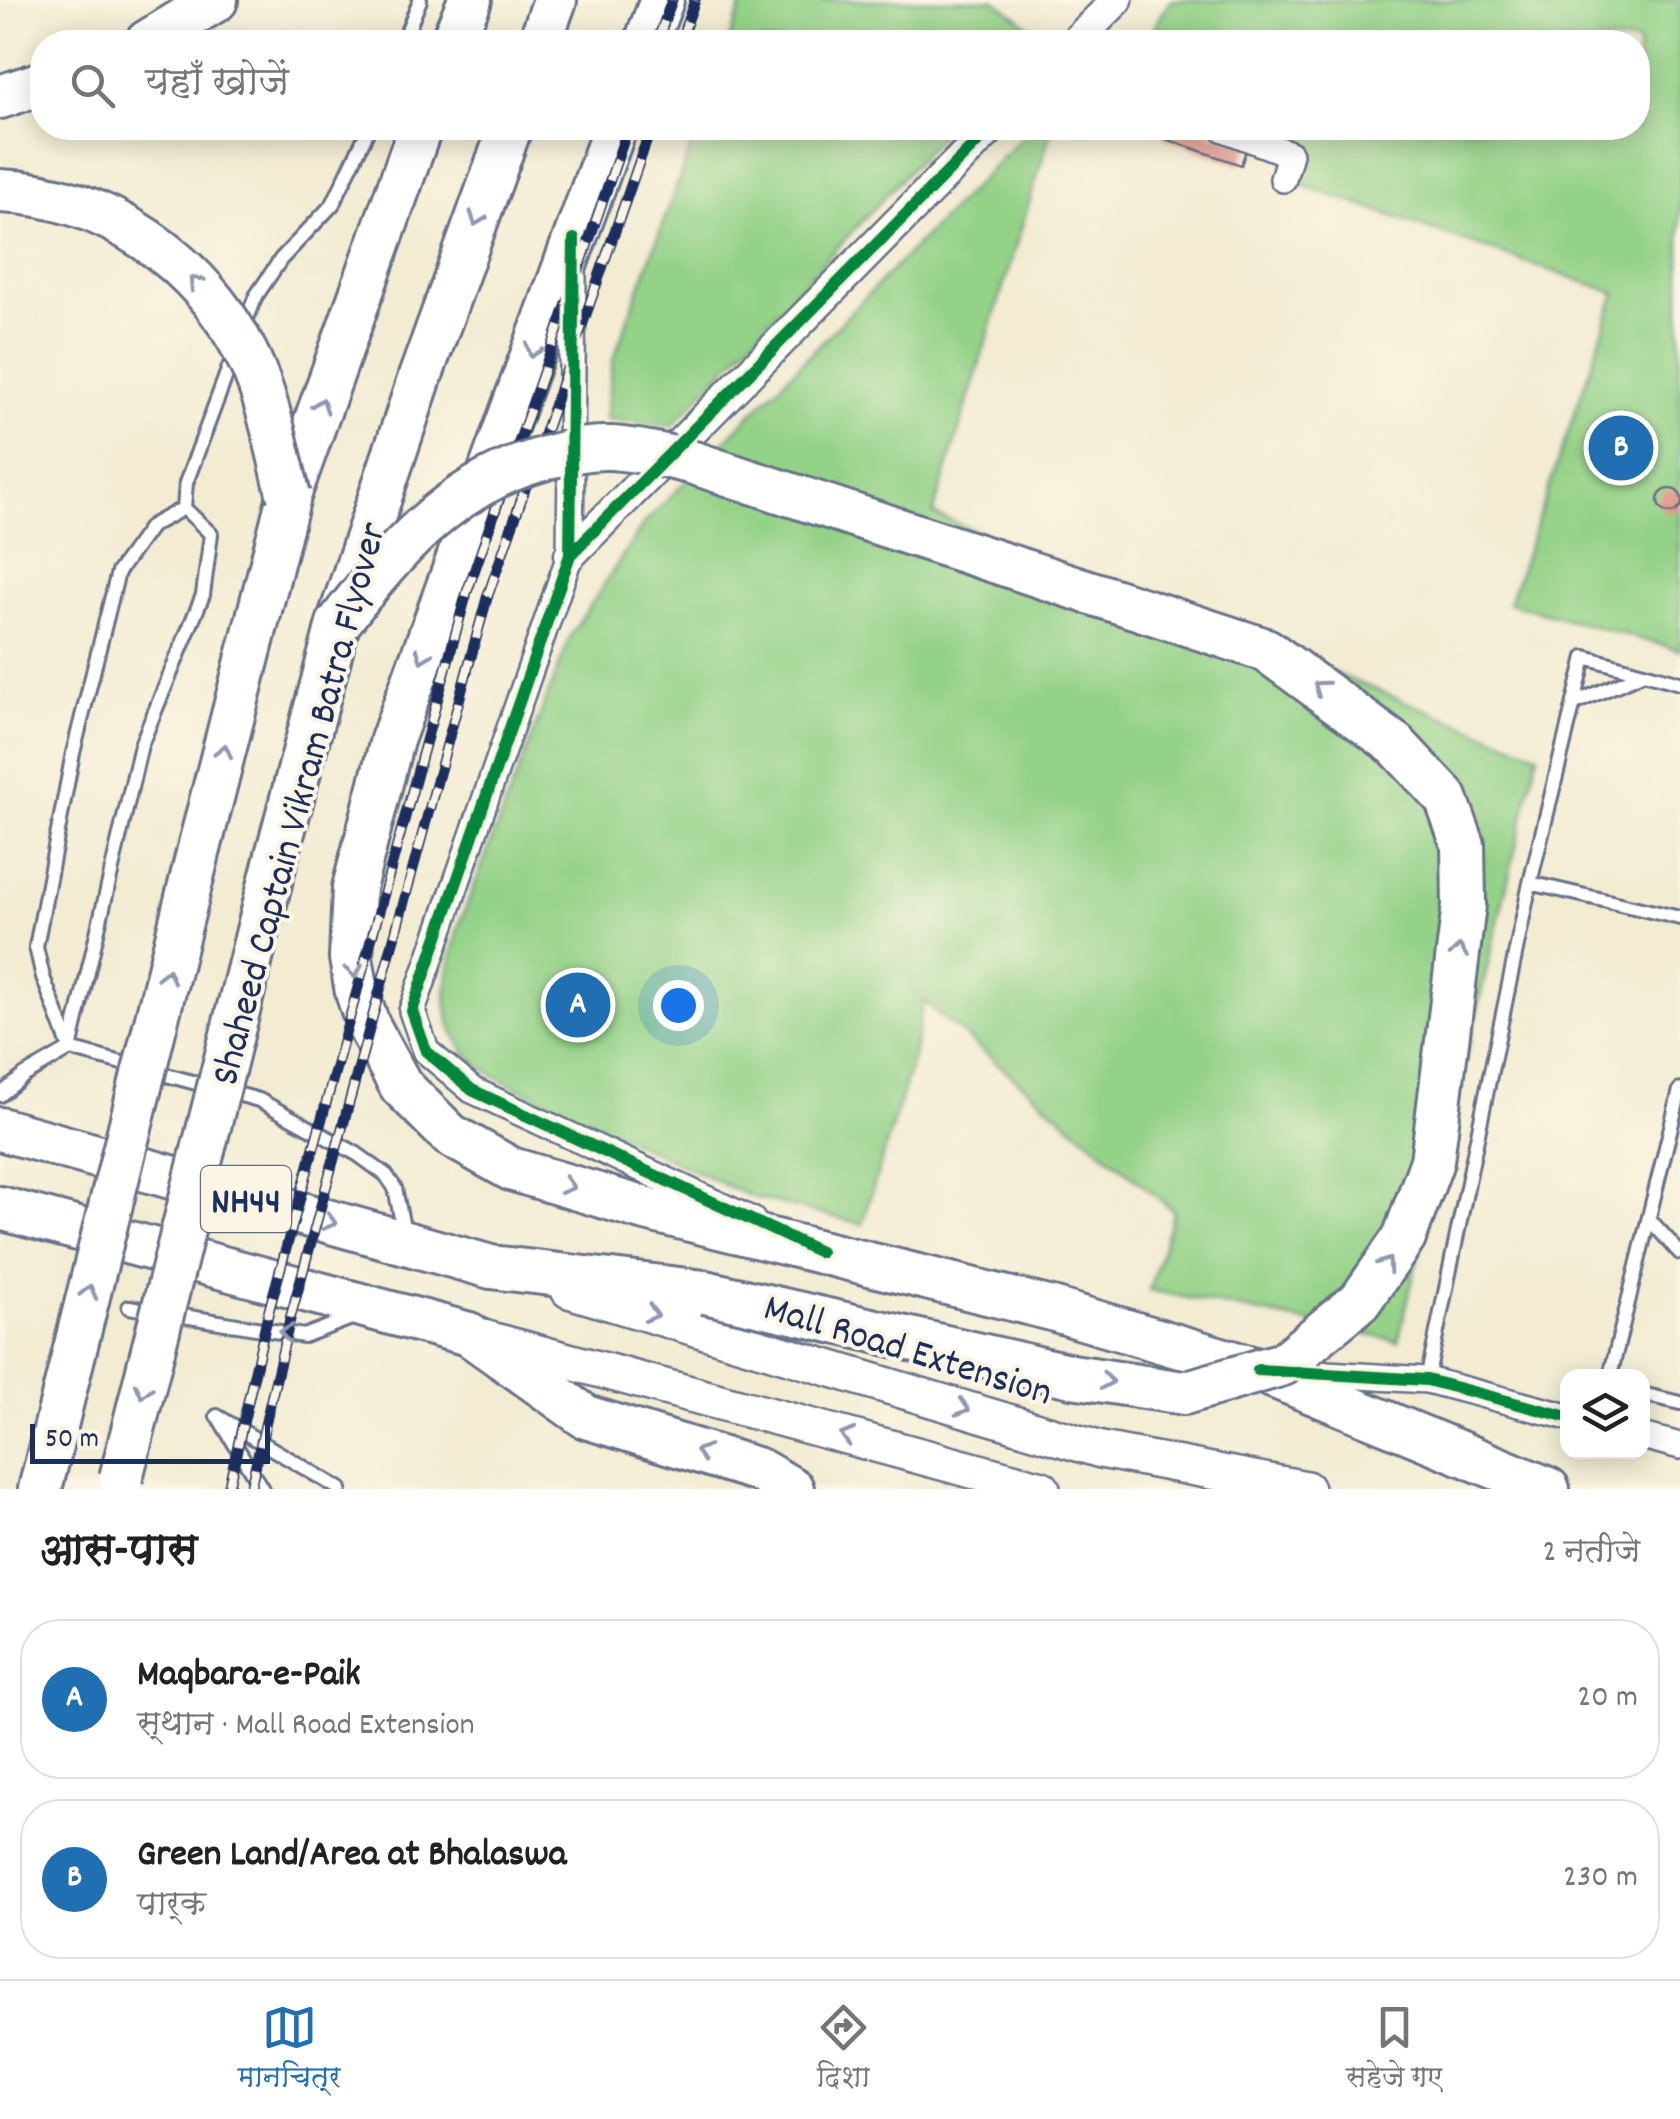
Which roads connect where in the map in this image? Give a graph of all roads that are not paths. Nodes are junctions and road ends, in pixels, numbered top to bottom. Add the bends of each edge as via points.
1 (216, 0) edge
2 (420, 0) edge
3 (470, 0) edge
4 (555, 0) edge
5 (662, 0) edge
6 (1117, 0) edge
7 (171, 30) edge
8 (408, 30) edge
9 (457, 30) edge
10 (544, 30) edge
11 (651, 30) edge
12 (1087, 30) edge
13 (30, 87) edge
14 (0, 98) edge
15 (363, 140) edge
16 (416, 140) edge
17 (506, 140) edge
18 (610, 140) edge
19 (979, 140) edge
20 (1253, 140) edge
21 (1282, 179) dead end
22 (0, 191) edge
23 (574, 239) junction
24 (288, 496) junction
25 (184, 508) junction
26 (570, 555) junction
27 (338, 624) junction
28 (1644, 673) junction
29 (1680, 683) edge
30 (1574, 702) junction
31 (1530, 883) junction
32 (1680, 918) edge
33 (70, 1049) junction
34 (1680, 1090) edge
35 (0, 1095) edge
36 (0, 1130) edge
37 (0, 1208) edge
38 (1649, 1218) junction
39 (407, 1244) junction
40 (820, 1252) junction
41 (1680, 1254) edge
42 (491, 1268) junction
43 (129, 1307) dead end
44 (378, 1308) junction
45 (469, 1334) junction
46 (1612, 1369) edge
47 (1258, 1370) junction
48 (1426, 1380) junction
49 (1650, 1396) edge
50 (1680, 1403) edge
51 (1560, 1414) edge
52 (1650, 1438) edge
53 (1680, 1446) edge
54 (44, 1472) edge
55 (120, 1484) edge
56 (262, 1489) edge
57 (340, 1489) edge
58 (792, 1489) edge
59 (1042, 1489) edge
60 (1306, 1489) edge
61 (1548, 1489) edge

1 - 7 highway
2 - 8 lane
3 - 9 highway
4 - 10 highway
5 - 11 highway
6 - 12 street
13 - 14 highway
15 - 25 lane via 333,204 256,296 186,483
24 -> 16 highway, Shaheed Captain Vikram Batra Flyover
17 -> 27 highway, Shaheed Captain Vikram Batra Flyover
18 - 23 highway
19 - 26 street
20 - 21 street via 1290,154
24 -> 22 highway, bridge via 249,359 190,274 105,216 56,199
23 - 26 street
23 -> 40 highway via 392,740 354,888 351,958 357,992 401,1086 437,1124 480,1154 642,1208
54 -> 24 highway, Shaheed Captain Vikram Batra Flyover, bridge
25 - 33 lane via 211,534 203,595 141,745
25 - 33 lane via 151,526 118,572 73,753 36,947
26 - 40 street via 412,1011 421,1038 472,1090
42 -> 27 highway, bridge via 705,1292 1072,1376 1184,1393 1283,1364 1360,1301 1404,1238 1432,1161 1464,905 1462,845 1446,798 1396,745 1266,650 652,452 571,450 482,481 404,542
27 -> 55 highway, Shaheed Captain Vikram Batra Flyover, bridge
28 - 29 lane
28 - 30 lane
28 - 30 lane via 1585,657
30 - 31 lane
31 - 32 lane
31 - 48 lane
33 - 35 lane
33 - 39 lane via 258,1100 357,1154 395,1188
34 - 38 lane
36 -> 39 highway, NH44
37 - 44 highway, NH44
38 - 41 lane
38 - 46 lane
39 - 42 highway, NH44
40 - 47 highway via 1052,1309
42 -> 60 main road, Mall Road Extension via 1101,1450
44 -> 43 lane via 304,1336
44 - 45 highway, NH44
58 -> 45 highway via 759,1470 586,1417
59 -> 45 main road
47 - 48 street
47 - 61 highway
48 - 51 street
49 - 50 lane
52 - 53 street
56 - 57 lane via 218,1416

